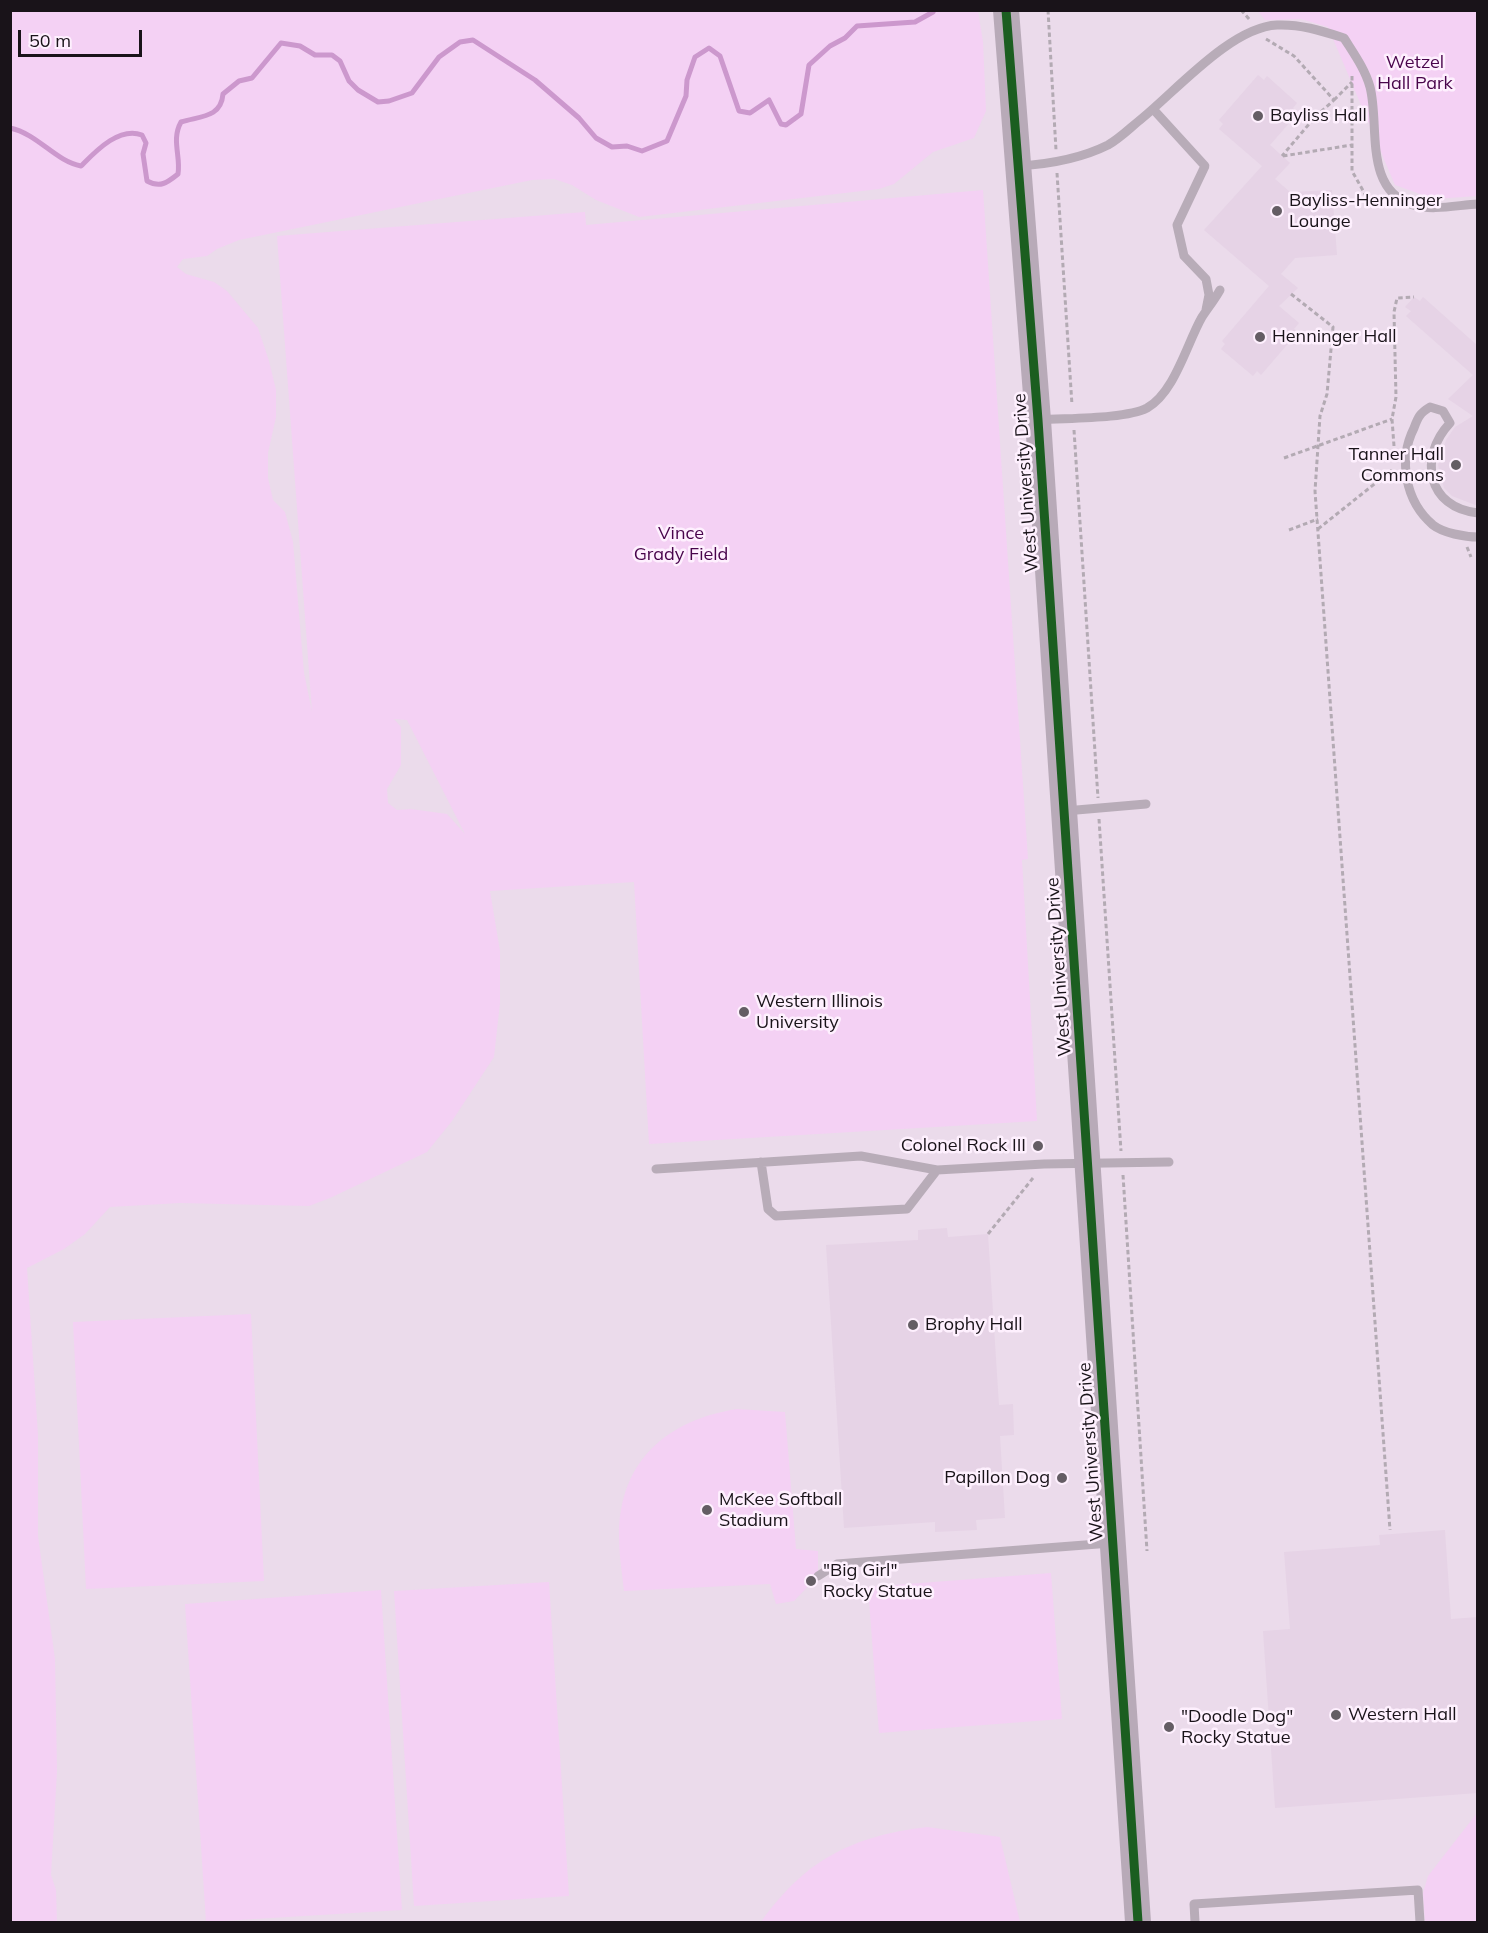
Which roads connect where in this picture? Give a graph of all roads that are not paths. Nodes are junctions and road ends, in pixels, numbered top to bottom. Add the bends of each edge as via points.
1 (1006, 10) edge
2 (1153, 110) junction
3 (1019, 166) junction
4 (1478, 204) edge
5 (1220, 290) dead end
6 (1206, 313) junction
7 (1038, 420) junction
8 (1478, 513) edge
9 (1478, 537) edge
10 (1146, 804) dead end
11 (1065, 812) junction
12 (761, 1162) junction
13 (1170, 1162) dead end
14 (1089, 1163) junction
15 (656, 1169) dead end
16 (937, 1170) junction
17 (1113, 1542) junction
18 (818, 1576) dead end
19 (1138, 1923) edge
20 (1195, 1923) edge
21 (1420, 1923) edge

1 - 3 street, West University Drive
2 - 3 lane via 1109,145 1057,168
2 - 4 lane via 1199,67 1257,29 1276,25 1311,27 1344,38 1357,59 1370,88 1378,168 1386,185 1413,205
2 - 6 lane via 1205,166 1177,225 1184,256 1206,279
3 - 7 street, West University Drive
5 - 6 lane
6 - 7 lane via 1181,364 1148,407 1129,413
7 - 11 street, West University Drive
8 - 9 lane via 1466,512 1446,501 1434,484 1432,450 1450,423 1443,411 1430,407 1420,413 1407,441 1405,470 1411,494 1435,526
10 - 11 lane
11 - 14 street, West University Drive
12 - 15 lane
12 - 16 lane via 861,1156
12 - 16 lane via 768,1209 776,1216 907,1209
13 - 14 lane
14 - 16 lane
14 - 17 street, West University Drive
17 - 18 lane via 837,1564
17 - 19 street, West University Drive
20 - 21 lane via 1194,1904 1418,1890

